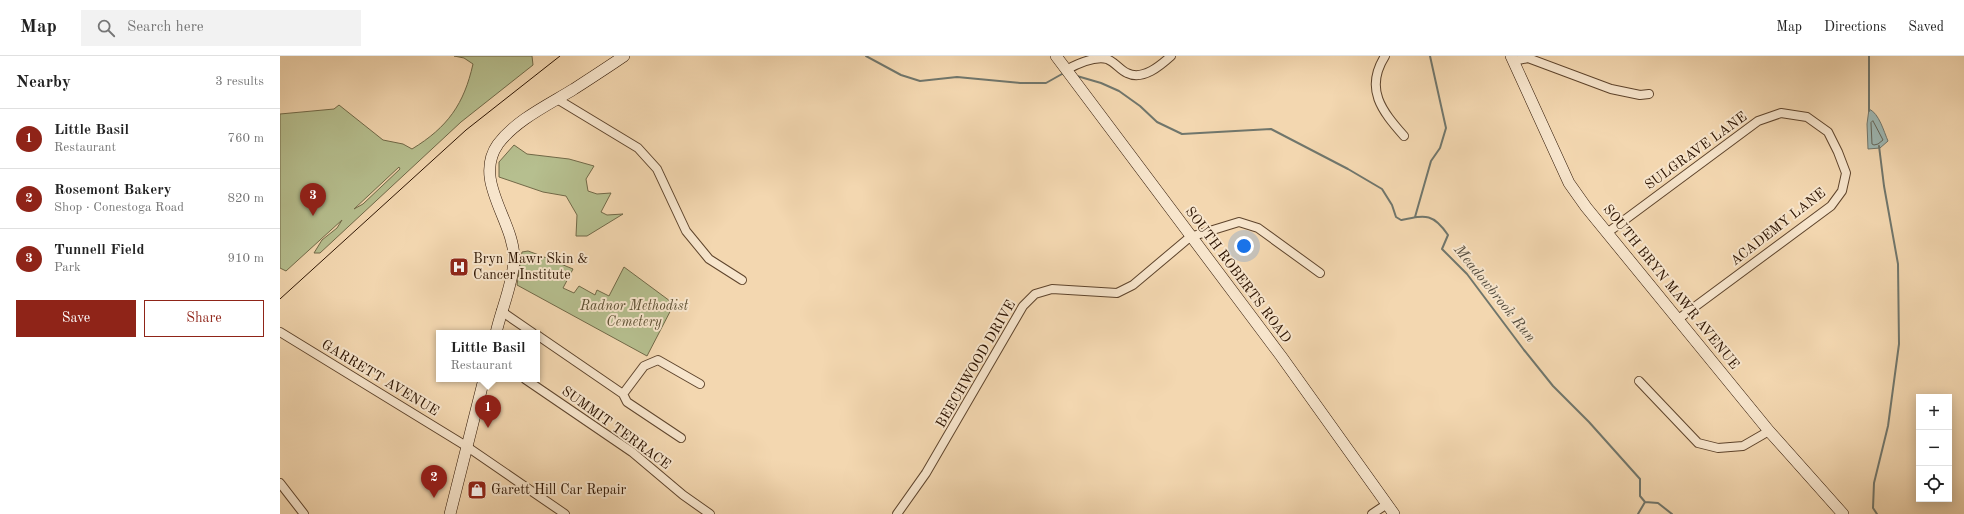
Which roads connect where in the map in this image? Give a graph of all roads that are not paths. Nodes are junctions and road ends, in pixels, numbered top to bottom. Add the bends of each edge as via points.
1 (624, 56) edge
2 (1056, 56) edge
3 (1171, 56) edge
4 (1385, 56) edge
5 (1512, 59) edge
6 (1066, 70) junction
7 (1649, 94) dead end
8 (557, 99) junction
9 (1828, 132) joint
10 (1404, 136) dead end
11 (1607, 233) junction
12 (1190, 237) junction
13 (1320, 273) dead end
14 (742, 280) dead end
15 (501, 311) junction
16 (1677, 320) junction
17 (497, 330) edge
18 (530, 330) edge
19 (280, 332) edge
20 (540, 337) edge
21 (1640, 381) dead end
22 (483, 382) edge
23 (529, 382) edge
24 (700, 384) dead end
25 (623, 394) junction
26 (1769, 431) junction
27 (682, 438) dead end
28 (466, 446) junction
29 (280, 483) edge
30 (1387, 504) junction
31 (304, 514) edge
32 (450, 514) edge
33 (565, 514) edge
34 (710, 514) edge
35 (897, 514) edge
36 (1372, 514) edge
37 (1394, 514) edge
38 (1843, 514) edge

1 - 8 main road
2 - 6 main road, SOUTH ROBERTS ROAD
3 - 6 street via 1156,70 1140,74 1128,74 1106,58 1086,60
4 - 10 street via 1379,65 1375,84 1377,100
5 - 7 street via 1528,58 1611,89 1640,96
5 - 11 main road, SOUTH BRYN MAWR AVENUE via 1569,183
6 - 12 main road, SOUTH ROBERTS ROAD
8 - 14 street via 638,148 657,168 686,231 709,258
8 - 15 main road via 506,135 490,163 490,179 513,247 512,272
9 - 11 street, SULGRAVE LANE via 1807,118 1781,113 1758,121
9 - 16 street, ACADEMY LANE via 1846,173 1842,191 1831,206
11 - 16 main road, SOUTH BRYN MAWR AVENUE
12 - 13 street via 1239,222 1258,228
12 - 30 main road, SOUTH ROBERTS ROAD via 1281,356
12 - 35 street, BEECHWOOD DRIVE via 1133,285 1117,292 1052,289 1035,294 1023,306 930,467
15 - 17 main road
15 - 18 street
16 - 26 main road, SOUTH BRYN MAWR AVENUE
19 - 28 street, GARRETT AVENUE
20 - 25 street
21 - 26 street via 1698,443 1718,448 1743,446
22 - 28 main road
23 - 34 street, SUMMIT TERRACE via 632,452
24 - 25 street via 658,360 644,366
25 - 27 street via 627,402
26 - 38 main road, SOUTH BRYN MAWR AVENUE
28 - 32 main road
28 - 33 street, GARRETT AVENUE
29 - 31 street
30 - 36 street
30 - 37 main road, SOUTH ROBERTS ROAD

